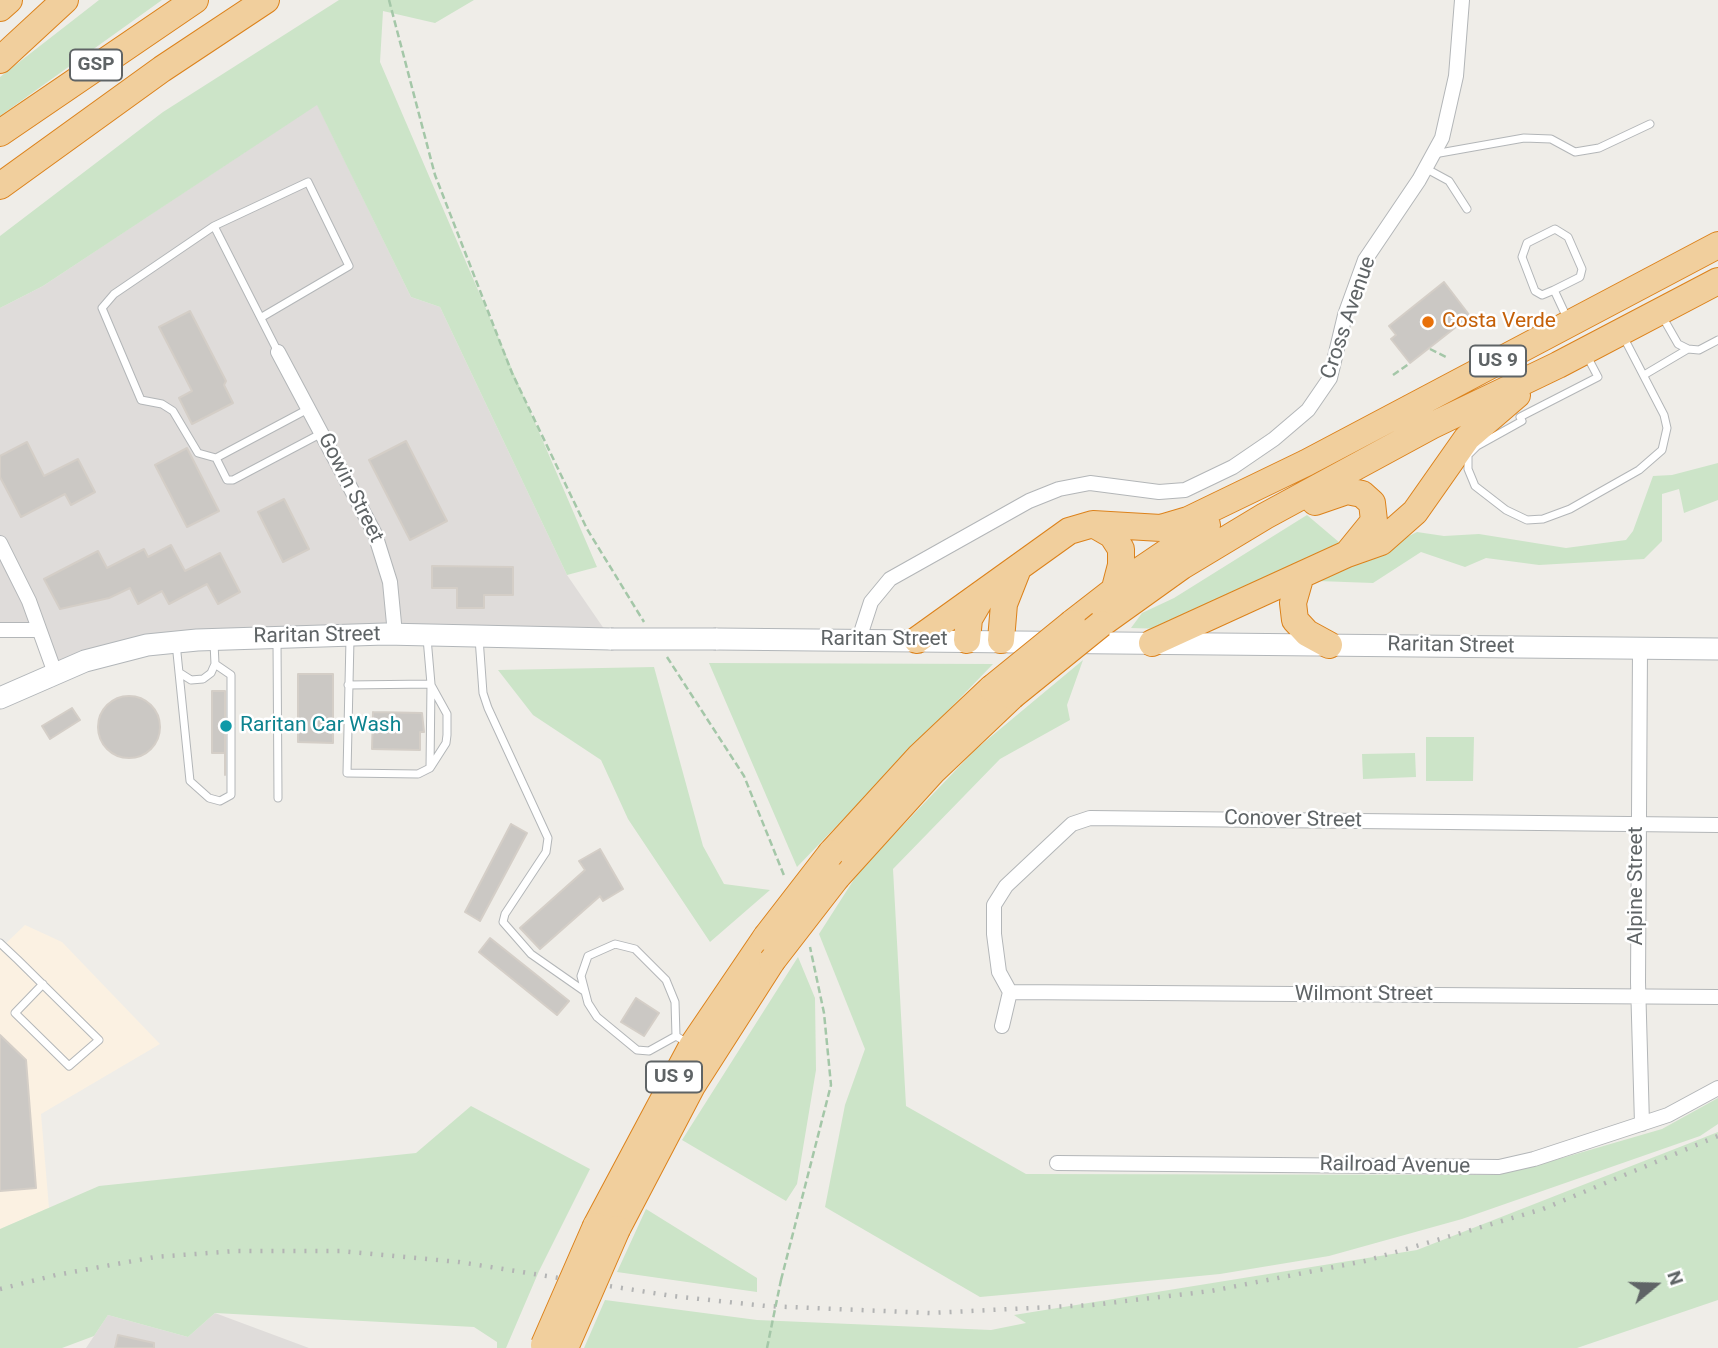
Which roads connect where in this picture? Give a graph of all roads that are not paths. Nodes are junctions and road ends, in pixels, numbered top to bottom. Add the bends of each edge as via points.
1 (8, 0) edge
2 (48, 0) edge
3 (65, 0) edge
4 (195, 0) edge
5 (266, 0) edge
6 (1462, 0) edge
7 (0, 6) edge
8 (0, 34) edge
9 (0, 60) edge
10 (1650, 124) dead end
11 (74, 132) junction
12 (0, 133) edge
13 (1434, 154) junction
14 (1425, 168) junction
15 (0, 186) edge
16 (0, 205) edge
17 (1467, 209) dead end
18 (214, 226) junction
19 (1718, 245) edge
20 (1718, 281) edge
21 (1554, 290) junction
22 (1660, 312) junction
23 (262, 317) junction
24 (1570, 323) junction
25 (1621, 332) junction
26 (1718, 340) edge
27 (1688, 349) junction
28 (1585, 351) junction
29 (278, 352) joint
30 (1558, 365) junction
31 (1644, 375) junction
32 (310, 408) junction
33 (1515, 409) junction
34 (323, 433) junction
35 (1472, 442) junction
36 (216, 458) junction
37 (1278, 477) junction
38 (1093, 524) junction
39 (1240, 530) junction
40 (0, 543) edge
41 (1347, 554) junction
42 (1017, 570) junction
43 (1301, 575) junction
44 (1115, 588) junction
45 (984, 593) junction
46 (0, 630) edge
47 (39, 630) junction
48 (395, 634) junction
49 (426, 634) junction
50 (350, 635) junction
51 (479, 636) junction
52 (277, 637) junction
53 (214, 639) junction
54 (859, 639) junction
55 (917, 640) junction
56 (967, 640) junction
57 (1001, 640) junction
58 (176, 642) junction
59 (1152, 643) junction
60 (1329, 645) junction
61 (1640, 649) junction
62 (1718, 649) edge
63 (215, 664) junction
64 (55, 673) junction
65 (180, 673) junction
66 (430, 684) junction
67 (348, 685) junction
68 (1002, 692) junction
69 (0, 698) edge
70 (430, 768) junction
71 (278, 798) dead end
72 (1637, 824) junction
73 (1718, 825) edge
74 (0, 943) edge
75 (769, 949) junction
76 (43, 984) junction
77 (584, 991) junction
78 (1010, 992) junction
79 (1638, 997) junction
80 (1718, 997) edge
81 (1002, 1026) dead end
82 (684, 1041) junction
83 (1718, 1088) edge
84 (1642, 1124) junction
85 (1057, 1163) dead end
86 (607, 1228) junction
87 (551, 1347) edge

1 - 7 highway
2 - 8 highway
3 - 9 highway
4 - 12 highway, GSP
5 - 11 highway, GSP
6 - 13 street, Cross Avenue via 1456,76
10 - 13 lane via 1599,148 1575,152 1551,139 1524,138
11 - 15 highway, GSP
11 - 16 highway
13 - 14 street, Cross Avenue
14 - 17 lane via 1449,181
14 - 54 street, Cross Avenue via 1365,260 1325,388 1288,428 1220,475 1185,490 1159,492 1090,483 1038,497 890,579 871,602
18 - 23 lane
18 - 23 lane via 308,183 317,196 349,266
18 - 36 lane via 114,294 102,308 141,400 173,411 198,453
19 - 24 highway, US 9
20 - 22 highway, US 9
21 - 21 lane via 1580,277 1582,269 1568,237 1555,229 1527,243 1522,257 1535,291 1542,295
21 - 24 lane
22 - 25 highway, US 9
22 - 27 lane via 1678,344
23 - 29 lane
24 - 37 highway, US 9
25 - 28 highway, US 9
25 - 31 lane
26 - 27 lane via 1699,350
27 - 31 lane
28 - 30 highway, US 9
28 - 33 lane via 1598,377
29 - 32 street, Gowin Street
30 - 33 highway
30 - 39 highway, US 9 via 1431,426
31 - 35 lane via 1667,428 1662,450 1639,470 1570,509 1527,520 1506,510 1475,486 1468,470
32 - 34 street, Gowin Street
32 - 36 lane
33 - 35 highway
34 - 36 lane via 233,480 227,480
34 - 48 street, Gowin Street via 386,562
35 - 41 highway via 1407,522 1381,542
37 - 38 highway via 1171,527
37 - 44 highway, US 9
38 - 42 highway via 1069,531
38 - 44 highway via 1112,535 1121,549
39 - 41 highway via 1332,494 1355,492 1372,503 1375,515 1370,528
39 - 68 highway, US 9, bridge
40 - 47 street
41 - 43 highway
42 - 45 highway
42 - 57 highway via 1003,604
43 - 59 highway
43 - 60 highway via 1293,603 1294,620
44 - 68 highway, US 9, bridge via 1072,622
45 - 55 highway
45 - 56 highway via 969,619
46 - 47 street
47 - 64 street
48 - 49 street, Raritan Street
48 - 50 street, Raritan Street
49 - 51 street, Raritan Street
49 - 66 lane
50 - 52 street, Raritan Street
50 - 67 lane
51 - 54 street, Raritan Street, bridge
51 - 77 lane via 488,708 548,838 546,852 503,922 531,954
52 - 53 street, Raritan Street
52 - 71 lane
53 - 58 street, Raritan Street
53 - 63 lane
54 - 55 street, Raritan Street
55 - 56 street, Raritan Street
56 - 57 street, Raritan Street
57 - 59 street, Raritan Street
58 - 64 street, Raritan Street via 117,652
58 - 65 lane
59 - 60 street, Raritan Street
60 - 61 street, Raritan Street
61 - 62 street, Raritan Street
61 - 72 street, Alpine Street
63 - 65 lane via 203,679 191,680
63 - 65 lane via 231,675 232,775 226,800 209,798 190,781
64 - 69 street, Raritan Street
66 - 67 lane
66 - 70 lane
66 - 70 lane via 447,714 447,736
67 - 70 lane via 347,773 418,774
68 - 75 highway, US 9, bridge via 933,771 834,865
72 - 73 street, Conover Street
72 - 78 street, Conover Street via 1090,818 1072,824 1006,886 994,905 999,972
72 - 79 street, Alpine Street
74 - 76 lane
75 - 82 highway, US 9
75 - 86 highway, US 9
76 - 76 lane via 99,1040 69,1066 15,1013
77 - 82 lane via 597,1017 637,1050
77 - 82 lane via 581,976 588,956 615,944 635,949 666,980
78 - 79 street, Wilmont Street
78 - 81 street
79 - 80 street, Wilmont Street
79 - 84 street, Alpine Street
82 - 86 highway, US 9
83 - 84 street, Railroad Avenue
84 - 85 street, Railroad Avenue via 1499,1167
86 - 87 highway, US 9, bridge

